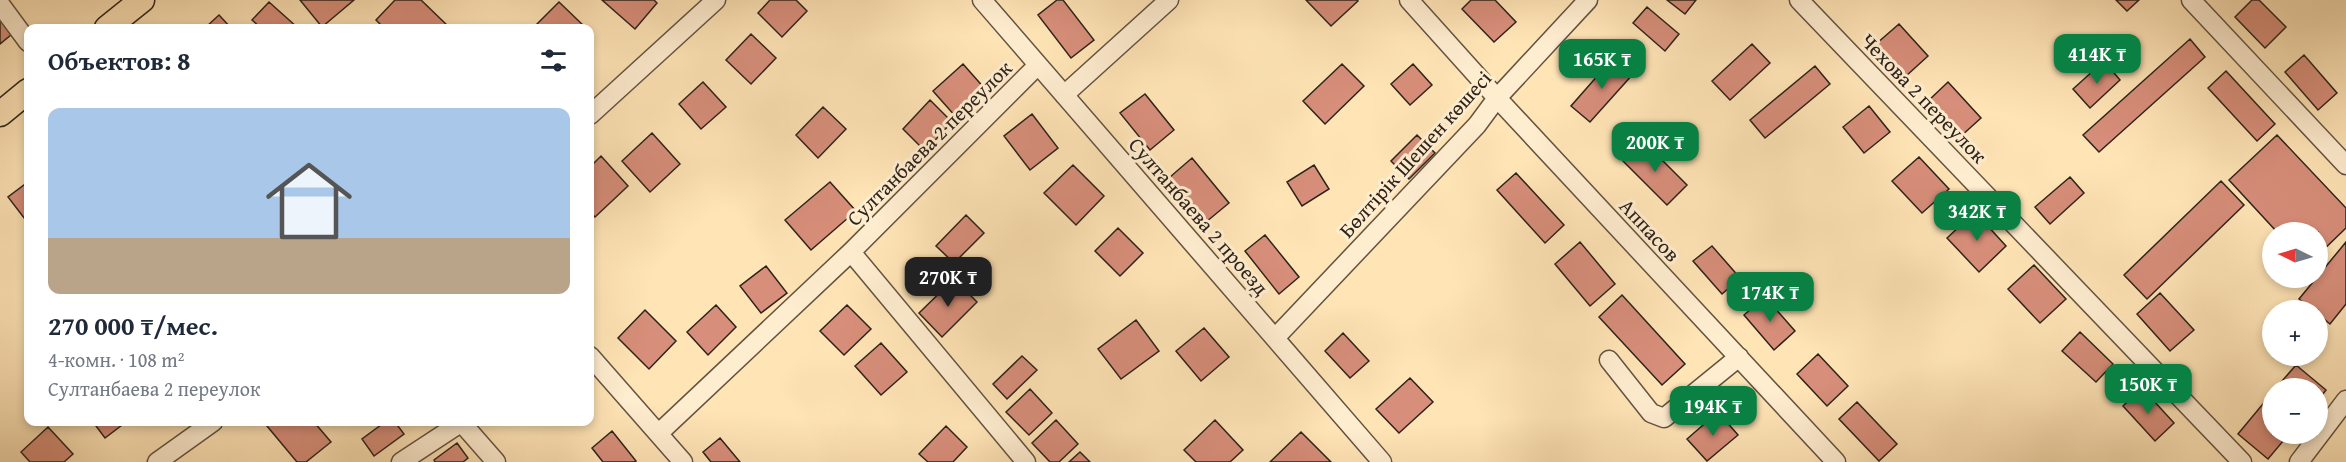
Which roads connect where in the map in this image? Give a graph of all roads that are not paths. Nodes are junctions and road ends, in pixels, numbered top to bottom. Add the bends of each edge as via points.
1 (142, 0) edge
2 (716, 0) edge
3 (982, 0) edge
4 (1169, 0) edge
5 (1409, 0) edge
6 (1588, 0) edge
7 (1799, 0) edge
8 (2191, 0) edge
9 (0, 4) edge
10 (112, 24) edge
11 (24, 37) edge
12 (1038, 64) junction
13 (24, 94) edge
14 (1064, 95) junction
15 (1497, 98) junction
16 (594, 111) edge
17 (0, 114) edge
18 (2346, 165) edge
19 (852, 252) junction
20 (1275, 338) junction
21 (1739, 357) junction
22 (594, 360) edge
23 (1609, 360) dead end
24 (2346, 400) edge
25 (207, 426) edge
26 (455, 426) edge
27 (464, 426) edge
28 (659, 433) junction
29 (157, 462) edge
30 (401, 462) edge
31 (496, 462) edge
32 (682, 462) edge
33 (1026, 462) edge
34 (1382, 462) edge
35 (1836, 462) edge
36 (2242, 462) edge
37 (2299, 462) edge

1 - 10 main road
2 - 16 street
3 - 12 street, Султанбаева 2 проезд
4 - 14 street
5 - 15 street, Аппасов
6 - 15 street, Бөлтірік Шешен көшесі
7 - 36 street, Чехова 2 переулок
8 - 18 street
9 - 11 street
12 - 14 street, Султанбаева 2 проезд
12 - 19 street, Султанбаева 2 переулок
13 - 17 main road
14 - 20 street, Султанбаева 2 проезд
15 - 20 street, Бөлтірік Шешен көшесі via 1477,125
15 - 21 street, Аппасов
19 - 28 street, Султанбаева 2 переулок
19 - 33 street, Султанбаева 2 переулок
20 - 34 street, Султанбаева 2 проезд
21 - 23 street via 1664,418 1652,413
21 - 35 street, Аппасов
22 - 28 street
24 - 37 street
25 - 29 street
26 - 30 street
27 - 31 street
28 - 32 street

